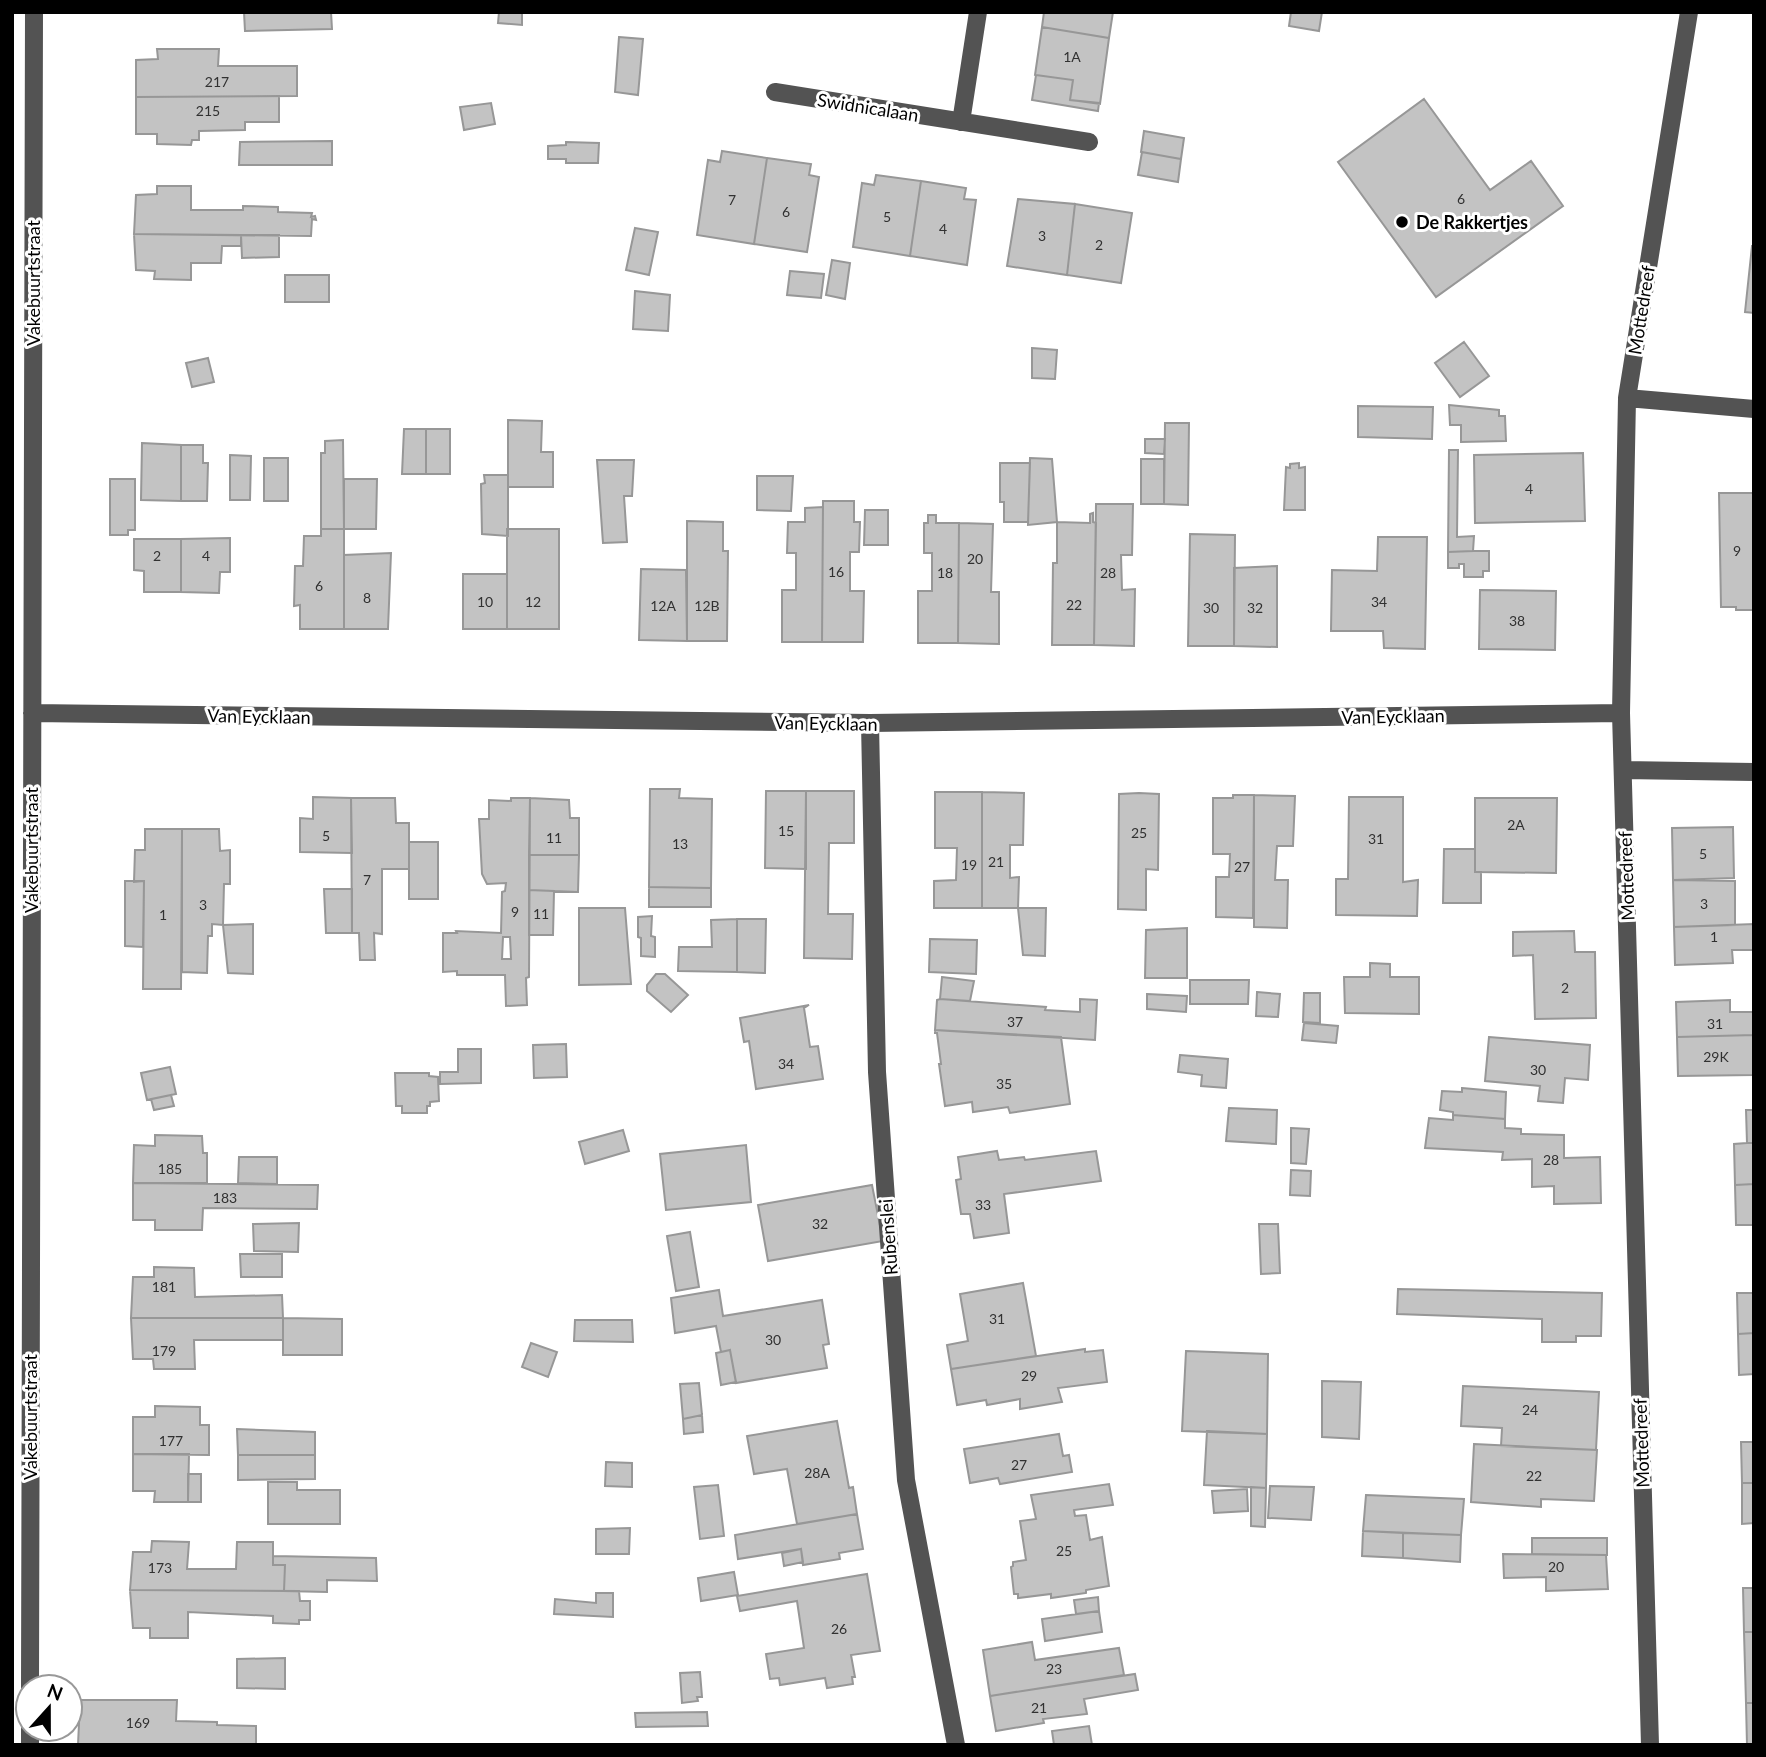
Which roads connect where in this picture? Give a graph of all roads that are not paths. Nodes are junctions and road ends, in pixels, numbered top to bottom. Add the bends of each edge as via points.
1 (34, 12) edge
2 (978, 12) edge
3 (1689, 12) edge
4 (775, 92) dead end
5 (961, 122) junction
6 (1089, 142) dead end
7 (1627, 398) junction
8 (1754, 409) edge
9 (32, 713) junction
10 (1621, 713) junction
11 (870, 723) junction
12 (1623, 770) junction
13 (1754, 772) edge
14 (30, 1673) edge
15 (956, 1745) edge
16 (1650, 1745) edge

1 - 9 street, Vakebuurtstraat
2 - 5 street
3 - 7 street, Mottedreef
4 - 5 street, Swidnicalaan
5 - 6 street, Swidnicalaan
7 - 8 street
7 - 10 street, Mottedreef
9 - 11 street, Van Eycklaan
9 - 14 street, Vakebuurtstraat
10 - 11 street, Van Eycklaan
10 - 12 street, Mottedreef
11 - 15 street, Rubenslei via 877,1072 905,1480
12 - 13 street
12 - 16 street, Mottedreef

